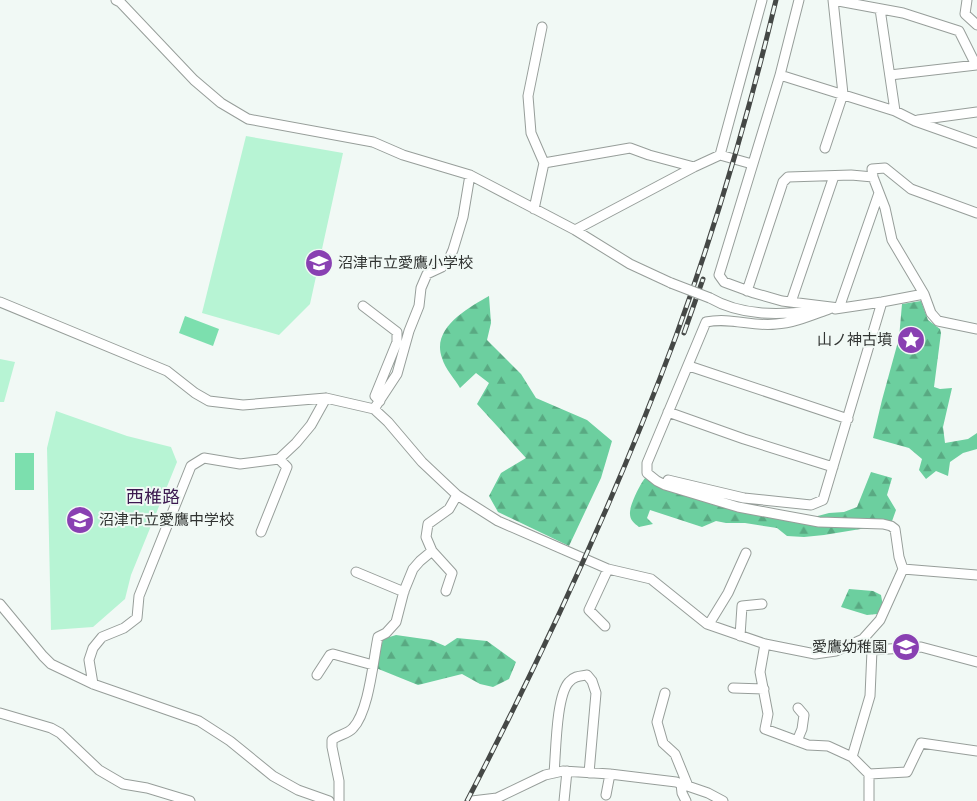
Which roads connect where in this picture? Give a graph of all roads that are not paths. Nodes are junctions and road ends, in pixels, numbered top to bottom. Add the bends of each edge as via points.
1 (116, 0) edge
2 (762, 0) edge
3 (799, 0) edge
4 (833, 0) edge
5 (967, 0) edge
6 (880, 9) junction
7 (977, 25) edge
8 (542, 27) dead end
9 (977, 65) edge
10 (780, 75) junction
11 (890, 75) junction
12 (843, 94) junction
13 (895, 111) junction
14 (977, 112) edge
15 (915, 121) junction
16 (977, 143) edge
17 (825, 148) dead end
18 (720, 155) junction
19 (544, 163) junction
20 (752, 164) junction
21 (694, 167) junction
22 (470, 175) junction
23 (834, 176) junction
24 (873, 176) junction
25 (879, 193) junction
26 (534, 209) junction
27 (977, 213) edge
28 (575, 230) junction
29 (747, 291) junction
30 (924, 294) junction
31 (0, 302) edge
32 (791, 302) junction
33 (882, 302) junction
34 (363, 306) dead end
35 (839, 308) junction
36 (829, 309) junction
37 (977, 329) edge
38 (689, 366) junction
39 (326, 398) junction
40 (377, 405) junction
41 (668, 412) junction
42 (848, 418) junction
43 (279, 459) junction
44 (833, 467) junction
45 (648, 473) junction
46 (457, 495) junction
47 (818, 504) junction
48 (819, 522) junction
49 (261, 532) dead end
50 (432, 551) junction
51 (746, 553) dead end
52 (903, 568) junction
53 (608, 569) junction
54 (356, 572) dead end
55 (977, 575) edge
56 (404, 592) junction
57 (446, 592) dead end
58 (0, 604) edge
59 (762, 604) dead end
60 (708, 624) junction
61 (605, 626) dead end
62 (740, 636) junction
63 (862, 639) junction
64 (764, 644) junction
65 (872, 650) junction
66 (977, 662) edge
67 (373, 665) junction
68 (317, 675) dead end
69 (93, 684) junction
70 (733, 688) dead end
71 (764, 689) junction
72 (665, 693) dead end
73 (798, 708) dead end
74 (0, 714) edge
75 (797, 741) junction
76 (977, 751) edge
77 (852, 757) junction
78 (567, 772) junction
79 (554, 773) junction
80 (589, 773) junction
81 (610, 774) junction
82 (869, 774) junction
83 (685, 785) junction
84 (606, 795) dead end
85 (190, 801) edge
86 (329, 801) edge
87 (339, 801) edge
88 (472, 801) edge
89 (564, 801) edge
90 (686, 801) edge
91 (723, 801) edge
92 (869, 801) edge

1 - 22 street via 194,80 221,103 248,119 373,142 403,155
2 - 18 street
3 - 10 street
4 - 6 street
4 - 12 street
5 - 7 street via 965,14
6 - 9 street via 903,12 959,31
6 - 11 street
8 - 19 street via 528,96 531,133
9 - 11 street
10 - 12 street
10 - 20 street
11 - 13 street
12 - 13 street
12 - 17 street
13 - 15 street
14 - 15 street
15 - 16 street
18 - 20 street
18 - 21 street
19 - 21 street via 630,148
19 - 26 street
20 - 29 street via 719,275 724,282
21 - 28 street
22 - 26 street
22 - 40 street via 453,250 442,267 427,274 397,374
23 - 24 street
23 - 29 street via 788,178 783,182
23 - 32 street
24 - 25 street
24 - 27 street via 872,169 885,168 911,189
25 - 30 street via 892,240
25 - 35 street
26 - 28 street
28 - 36 street, bridge via 630,264 722,305 786,314
29 - 32 street
30 - 33 street
30 - 37 street via 931,313 938,320
31 - 39 street via 167,371 209,401 243,405
32 - 35 street
33 - 35 street
33 - 42 street
34 - 40 street via 397,332 397,342 375,396
35 - 36 street
36 - 38 street via 776,325 720,319 706,322
38 - 41 street
38 - 42 street
39 - 40 street
39 - 43 street via 311,425
40 - 46 street via 422,462
41 - 44 street
41 - 45 street via 647,463
42 - 44 street
43 - 49 street via 287,467
43 - 69 street via 240,464 204,458 191,466 139,596 137,618 124,628 102,637 93,648 89,660
44 - 47 street via 823,500
45 - 47 street via 744,498
45 - 48 street via 665,485 738,508
46 - 50 street via 449,509 428,524 426,537
46 - 53 street via 498,521
47 - 48 street
48 - 52 street via 891,526 895,529
50 - 56 street via 413,569
50 - 57 street via 452,572
51 - 60 street via 728,592
52 - 55 street
52 - 63 street via 880,620
53 - 60 street via 651,580
53 - 61 street via 589,610
54 - 56 street
56 - 67 street via 396,622 378,637
58 - 69 street via 51,664
59 - 62 street via 742,606
60 - 62 street
62 - 64 street
63 - 64 street via 836,651 815,654
63 - 65 street
64 - 71 street via 760,672
65 - 66 street via 921,647
65 - 77 street via 870,696
67 - 68 street via 333,654
67 - 87 street via 361,715 352,730 332,740
69 - 86 street via 199,721 273,776 298,790
70 - 71 street
71 - 75 street via 768,714 765,729
72 - 83 street via 657,722 663,743 674,754
73 - 75 street via 804,715
74 - 85 street via 60,733 99,770 123,784
75 - 77 street via 828,746
76 - 82 street via 921,743 907,772
77 - 82 street
78 - 79 street
78 - 80 street
78 - 89 street
79 - 80 street via 560,700 569,682 587,675 596,693
79 - 88 street via 497,798
80 - 81 street
81 - 83 street
81 - 84 street
82 - 92 street
83 - 90 street via 682,793
83 - 91 street

